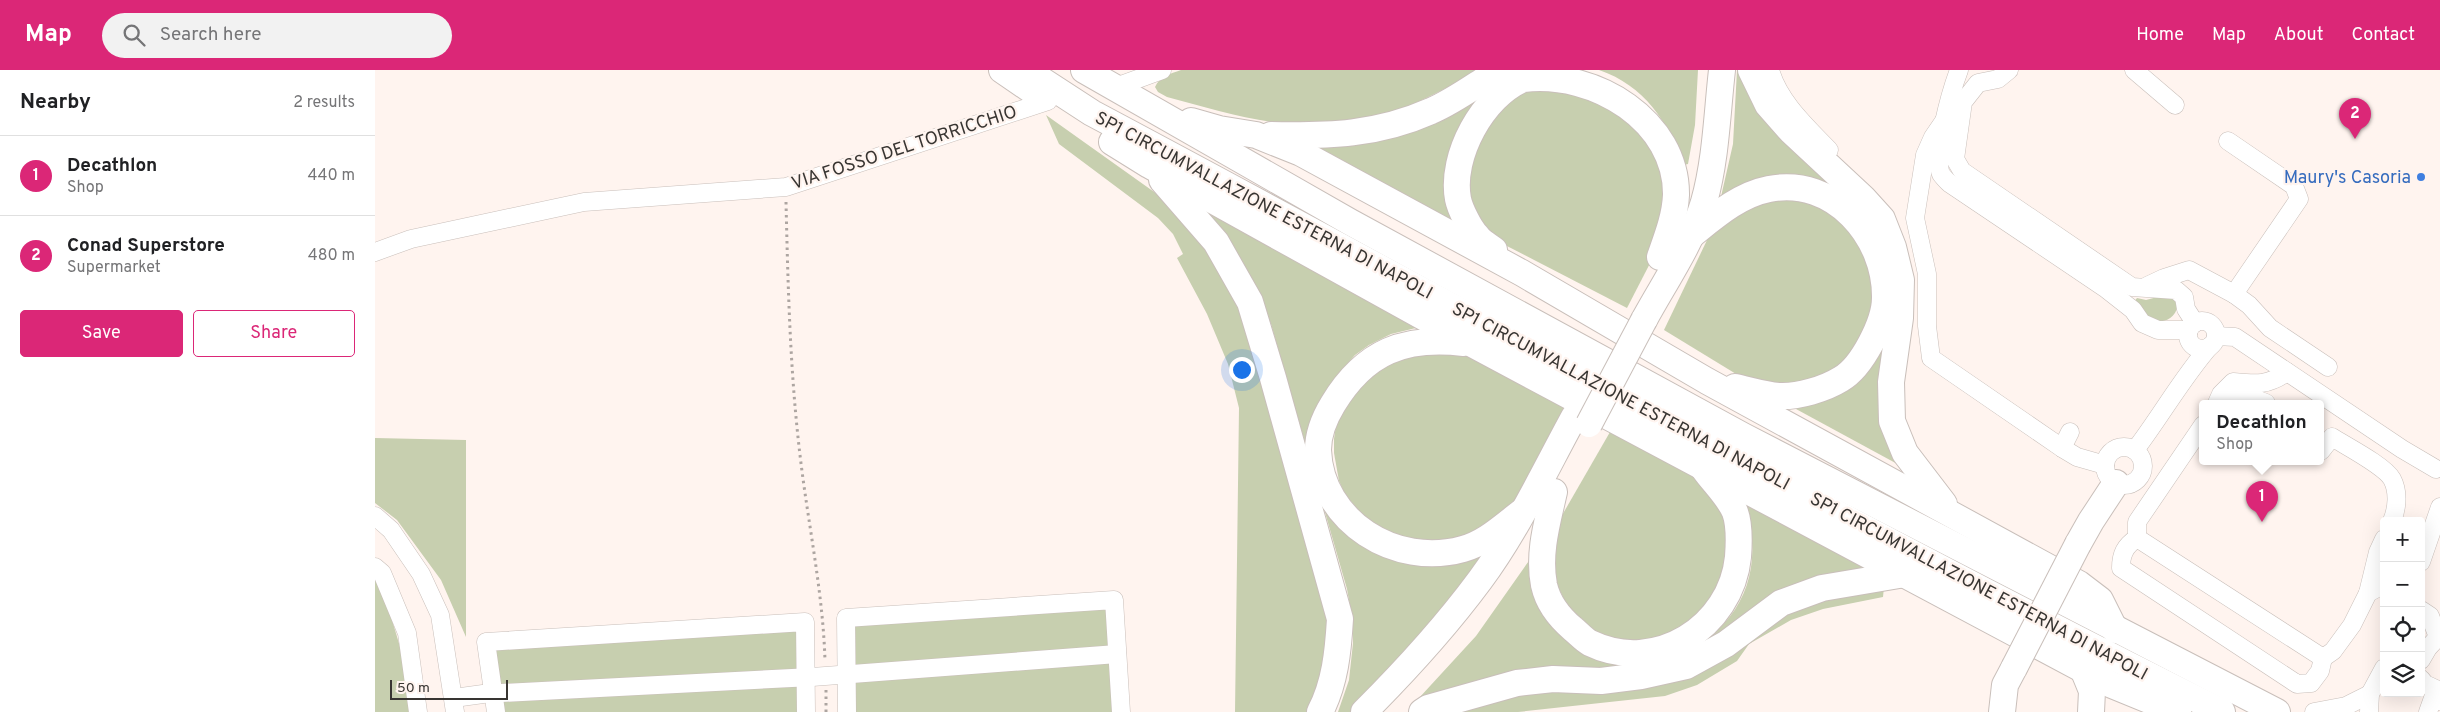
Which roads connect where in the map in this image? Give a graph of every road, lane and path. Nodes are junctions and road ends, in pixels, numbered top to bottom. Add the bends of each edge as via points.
1 (1002, 70) edge
2 (1026, 70) edge
3 (1084, 70) edge
4 (1162, 70) edge
5 (1500, 70) edge
6 (1705, 70) edge
7 (1722, 70) edge
8 (1751, 70) edge
9 (1770, 70) edge
10 (1959, 70) edge
11 (2009, 70) edge
12 (2134, 70) edge
13 (1113, 88) junction
14 (1048, 101) junction
15 (2175, 105) dead end
16 (1154, 111) junction
17 (1946, 118) junction
18 (1113, 124) junction
19 (1256, 135) junction
20 (2228, 141) dead end
21 (1149, 165) junction
22 (1949, 183) junction
23 (786, 187) junction
24 (1918, 197) junction
25 (1863, 198) junction
26 (1689, 238) junction
27 (375, 252) edge
28 (1661, 258) junction
29 (1522, 273) junction
30 (2142, 288) junction
31 (2234, 294) junction
32 (1637, 318) junction
33 (2192, 326) junction
34 (2213, 341) junction
35 (1473, 344) junction
36 (2328, 367) dead end
37 (2287, 372) junction
38 (1707, 381) junction
39 (2218, 400) edge
40 (2231, 400) edge
41 (2258, 400) edge
42 (1582, 421) junction
43 (2199, 431) edge
44 (2070, 432) dead end
45 (2324, 447) edge
46 (2062, 448) junction
47 (2135, 450) junction
48 (1702, 466) junction
49 (2439, 471) edge
50 (2110, 474) junction
51 (1554, 492) junction
52 (2440, 507) edge
53 (1523, 510) junction
54 (1953, 514) junction
55 (375, 516) edge
56 (2394, 517) edge
57 (2437, 528) edge
58 (2137, 538) junction
59 (2380, 548) edge
60 (2425, 554) edge
61 (375, 567) edge
62 (1905, 574) junction
63 (2376, 590) edge
64 (2425, 605) edge
65 (2440, 611) edge
66 (2425, 613) edge
67 (2115, 630) junction
68 (2439, 636) edge
69 (2425, 653) edge
70 (1117, 654) junction
71 (2323, 658) junction
72 (2083, 669) junction
73 (847, 674) junction
74 (2380, 675) edge
75 (826, 676) junction
76 (805, 677) junction
77 (2425, 684) edge
78 (2440, 690) edge
79 (494, 694) junction
80 (2370, 694) junction
81 (2440, 701) edge
82 (455, 705) edge
83 (418, 712) edge
84 (496, 712) edge
85 (806, 712) edge
86 (826, 712) edge
87 (847, 712) edge
88 (1121, 712) edge
89 (1321, 712) edge
90 (1364, 712) edge
91 (1382, 712) edge
92 (1422, 712) edge
93 (2002, 712) edge
94 (2091, 712) edge
95 (2178, 712) edge
96 (2222, 712) edge
97 (2281, 712) edge
98 (2314, 712) edge
99 (2369, 712) edge
100 (2428, 712) edge

1 - 14 highway
2 - 18 highway, SP1 CIRCUMVALLAZIONE ESTERNA DI NAPOLI
3 - 13 highway, SP1 CIRCUMVALLAZIONE ESTERNA DI NAPOLI
4 - 13 street
5 - 19 highway via 1433,110 1383,129 1331,136
6 - 28 highway via 1698,158 1685,208
7 - 26 highway via 1713,159 1704,203
8 - 25 highway via 1768,105
9 - 25 street via 1795,114 1859,182
10 - 17 street
11 - 30 street via 1998,79 1978,83 1963,102 1955,159 1962,171 2132,287
12 - 15 street
13 - 16 highway, SP1 CIRCUMVALLAZIONE ESTERNA DI NAPOLI
14 - 21 highway
14 - 23 street, VIA FOSSO DEL TORRICCHIO
16 - 19 highway via 1219,129
16 - 67 highway, SP1 CIRCUMVALLAZIONE ESTERNA DI NAPOLI via 1743,436
17 - 22 street via 1939,151 1941,174
17 - 24 street via 1925,155
18 - 21 highway
18 - 96 highway, SP1 CIRCUMVALLAZIONE ESTERNA DI NAPOLI via 1742,462
19 - 29 highway via 1301,153
20 - 31 street via 2294,186 2299,199
21 - 35 highway
21 - 89 highway via 1215,242 1250,302 1340,620 1330,693
22 - 24 street via 1925,189
22 - 33 street via 2105,288 2133,310 2141,323 2158,330
23 - 27 street, VIA FOSSO DEL TORRICCHIO via 584,202 411,239
23 - 75 path via 789,314 799,444 823,607
24 - 46 street via 1915,218 1927,274 1931,358
25 - 54 highway via 1882,219 1901,280 1900,318 1891,382 1892,421 1905,453
26 - 32 highway
26 - 38 highway via 1735,202 1769,189 1797,188 1826,196 1844,208 1872,241 1883,267 1885,300 1877,330 1860,360 1842,379 1815,390 1780,396
28 - 29 highway via 1674,218 1676,194 1671,163 1662,137 1632,101 1607,83 1572,73 1546,73 1522,79 1483,112 1465,142 1457,173 1459,200 1476,236
28 - 32 highway
29 - 38 highway
30 - 31 street via 2189,270
30 - 33 street via 2176,290 2184,297
31 - 36 street via 2270,328
32 - 42 highway
33 - 34 street via 2207,322 2214,327
34 - 37 street via 2235,337
34 - 47 street
35 - 48 highway
35 - 53 highway via 1437,340 1415,343 1372,360 1355,373 1341,391 1321,429 1318,450 1328,490 1343,512 1368,535 1406,552 1463,549 1493,534
37 - 39 street via 2275,381 2260,385 2233,382
37 - 49 street
38 - 54 highway
40 - 41 street via 2240,393
42 - 51 highway
42 - 53 highway
43 - 58 street via 2137,522
44 - 46 street
45 - 56 street via 2332,436 2379,466 2393,480 2398,508
46 - 50 street
47 - 50 street via 2123,446 2113,450 2106,460
47 - 50 street via 2144,464 2141,475 2133,483 2127,485
48 - 51 highway via 1735,512 1739,544 1736,578 1713,617 1684,641 1652,653 1620,653 1589,643 1559,616 1544,586 1542,545
48 - 62 highway
50 - 93 highway, bridge via 2078,544 2005,685
51 - 91 highway via 1491,587 1431,662
52 - 57 street
53 - 90 highway via 1481,579 1433,638
54 - 67 highway via 2079,584 2100,600
55 - 82 street via 391,530 421,574 440,615
57 - 60 street
58 - 71 street
58 - 71 street via 2121,556 2121,568 2297,684 2311,683 2320,671
59 - 63 street
61 - 83 street via 382,573 407,633
62 - 72 highway
62 - 92 highway via 1821,588 1781,603 1726,644 1686,666 1601,681 1553,679 1517,683
63 - 71 street via 2338,645
64 - 65 street
66 - 68 street
67 - 97 highway, SP1 CIRCUMVALLAZIONE ESTERNA DI NAPOLI
68 - 69 street
70 - 73 street
70 - 73 street via 1114,600 846,618
70 - 88 street
72 - 94 highway via 2092,691
72 - 95 highway
73 - 75 street
73 - 87 street
74 - 80 street
75 - 76 street
75 - 86 path
76 - 79 street
76 - 79 street via 805,622 486,642
76 - 85 street
77 - 78 street
79 - 82 street
79 - 84 street
80 - 98 street via 2346,706
80 - 99 street
81 - 100 street via 2433,698

